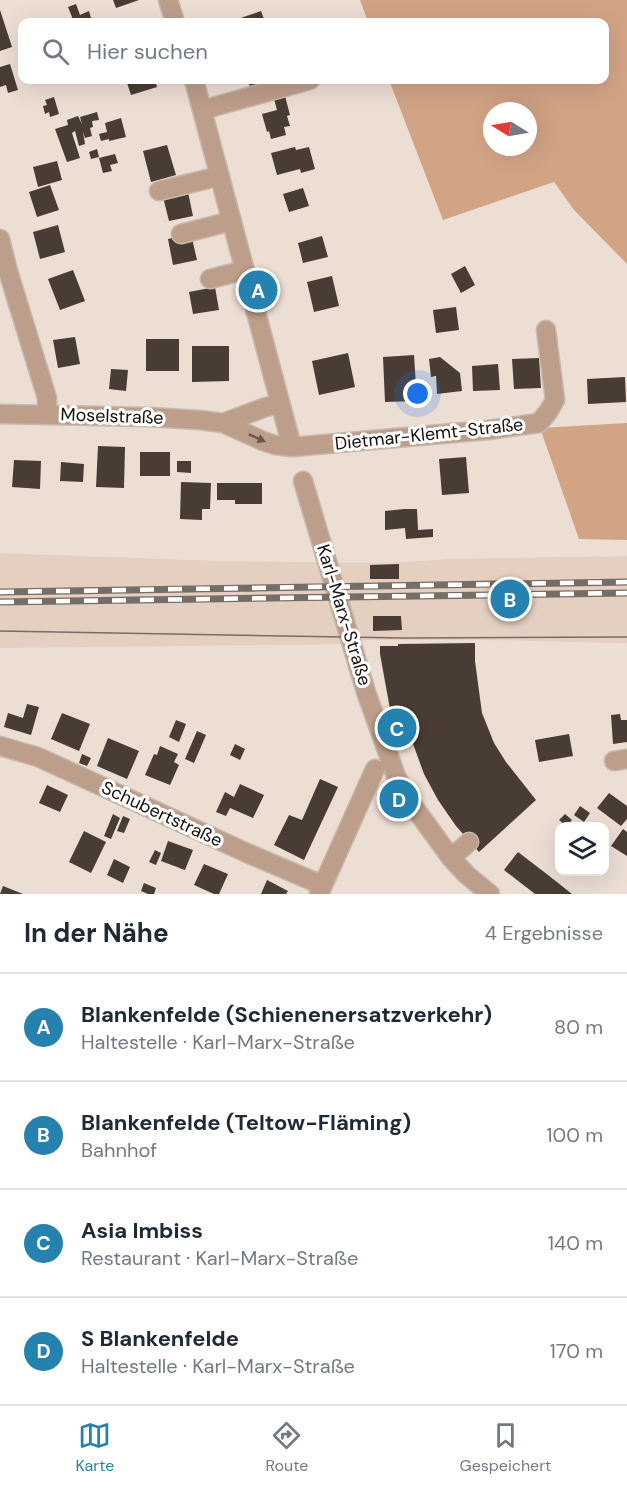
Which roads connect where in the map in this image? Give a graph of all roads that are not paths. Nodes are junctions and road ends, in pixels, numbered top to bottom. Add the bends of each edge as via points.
1 (168, 0) edge
2 (174, 18) edge
3 (195, 84) edge
4 (296, 84) edge
5 (202, 110) junction
6 (220, 176) junction
7 (159, 191) dead end
8 (232, 221) junction
9 (181, 234) dead end
10 (0, 239) edge
11 (245, 270) junction
12 (210, 279) dead end
13 (546, 330) dead end
14 (280, 404) junction
15 (0, 414) edge
16 (47, 414) junction
17 (223, 423) junction
18 (292, 447) junction
19 (303, 481) dead end
20 (0, 746) edge
21 (375, 769) dead end
22 (469, 842) dead end
23 (451, 858) junction
24 (321, 890) edge
25 (490, 894) edge

1 - 2 street
3 - 5 street
4 - 5 street
5 - 6 street
6 - 7 street
6 - 8 street
8 - 9 street
8 - 11 street
10 - 16 street via 47,398
11 - 12 street
11 - 14 street
13 - 18 street, Dietmar-Klemt-Straße via 555,400 539,423
14 - 17 street, Moselstraße
14 - 18 street
15 - 16 street, Moselstraße
16 - 17 street, Moselstraße
17 -> 18 street, Moselstraße via 263,441
19 - 23 street, Karl-Marx-Straße via 366,692 396,776
20 - 24 street, Schubertstraße via 38,757
21 - 24 street
22 - 23 street
23 - 25 street, Karl-Marx-Straße

